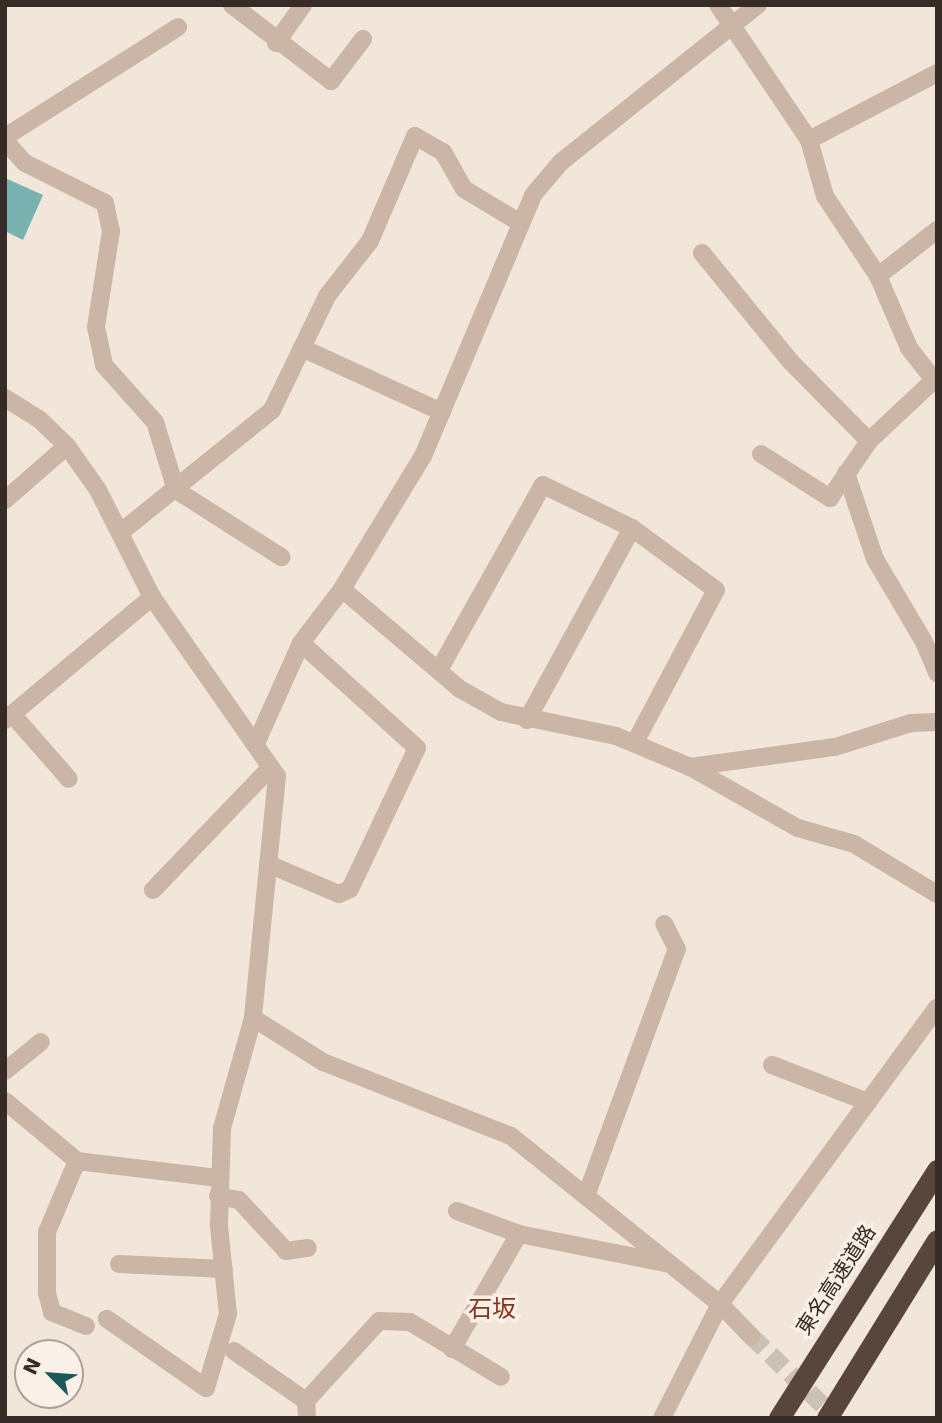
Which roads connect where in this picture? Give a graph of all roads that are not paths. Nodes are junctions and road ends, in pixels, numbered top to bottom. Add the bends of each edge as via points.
1 (232, 5) edge
2 (303, 5) edge
3 (718, 5) edge
4 (758, 5) edge
5 (734, 24) junction
6 (178, 27) dead end
7 (363, 39) dead end
8 (276, 43) junction
9 (937, 73) edge
10 (5, 139) edge
11 (809, 140) junction
12 (519, 222) junction
13 (937, 230) edge
14 (702, 253) dead end
15 (878, 276) junction
16 (302, 348) junction
17 (935, 382) edge
18 (5, 397) edge
19 (442, 412) junction
20 (869, 441) junction
21 (66, 446) junction
22 (761, 454) dead end
23 (846, 473) junction
24 (176, 490) junction
25 (5, 500) edge
26 (632, 528) junction
27 (121, 532) junction
28 (281, 557) dead end
29 (342, 589) junction
30 (152, 597) junction
31 (301, 643) junction
32 (439, 670) junction
33 (937, 673) edge
34 (9, 717) edge
35 (527, 720) junction
36 (937, 722) edge
37 (257, 741) junction
38 (634, 744) junction
39 (271, 767) junction
40 (690, 767) junction
41 (69, 779) dead end
42 (268, 864) junction
43 (153, 890) dead end
44 (937, 894) edge
45 (664, 925) dead end
46 (937, 1008) edge
47 (253, 1018) junction
48 (41, 1042) dead end
49 (772, 1065) dead end
50 (5, 1071) edge
51 (5, 1101) edge
52 (868, 1102) junction
53 (76, 1161) junction
54 (937, 1170) edge
55 (218, 1187) junction
56 (586, 1196) junction
57 (457, 1211) dead end
58 (519, 1234) junction
59 (937, 1240) edge
60 (308, 1248) dead end
61 (119, 1264) dead end
62 (669, 1264) junction
63 (224, 1269) junction
64 (720, 1304) junction
65 (107, 1319) dead end
66 (86, 1326) dead end
67 (751, 1336) tunnel mouth
68 (452, 1349) junction
69 (234, 1351) dead end
70 (501, 1377) dead end
71 (307, 1409) edge
72 (662, 1418) edge
73 (779, 1418) edge
74 (827, 1418) edge

1 - 8 street
2 - 8 street
3 - 5 street
4 - 5 street
5 - 11 street
5 - 12 street via 561,162 533,195
6 - 10 street
7 - 8 street via 331,81
9 - 11 street
10 - 24 street via 25,163 105,203 111,231 96,327 104,365 155,422
11 - 15 street via 825,196
12 - 16 street via 464,189 443,152 415,136 370,241 327,296
12 - 19 street
13 - 15 street
14 - 20 street via 791,362
15 - 17 street via 908,348
16 - 19 street
16 - 24 street via 272,410
17 - 20 street
18 - 21 street via 39,419
19 - 29 street via 423,456
20 - 23 street
21 - 25 street
21 - 27 street
22 - 23 street via 830,498
23 - 33 street via 875,559
24 - 27 street
24 - 28 street
26 - 32 street via 543,485
26 - 35 street
26 - 38 street via 716,590
27 - 30 street
29 - 31 street
29 - 32 street
30 - 34 street
30 - 37 street
31 - 37 street
31 - 42 street via 417,748 350,889 339,894
32 - 35 street via 460,689
34 - 41 street
35 - 38 street via 616,736
36 - 40 street via 911,723 835,747
37 - 39 street
38 - 40 street
39 - 42 street via 277,776
39 - 43 street
40 - 44 street via 798,828 854,844
42 - 47 street
45 - 56 street via 677,949
46 - 52 street
47 - 55 street via 222,1128
47 - 56 street via 323,1062 511,1136
48 - 50 street
49 - 52 street
51 - 53 street
52 - 64 street
53 - 55 street
53 - 66 street via 47,1232 47,1293 52,1312
54 - 73 highway, 東名高速道路
55 - 60 street via 239,1200 286,1251
55 - 63 street
56 - 62 street
57 - 58 street
58 - 62 street
58 - 68 street
59 - 74 highway
61 - 63 street
62 - 64 street
63 - 65 street via 228,1314 206,1388
64 - 67 street
64 - 72 street
68 - 70 street
68 - 71 street via 410,1322 379,1321
69 - 71 street

